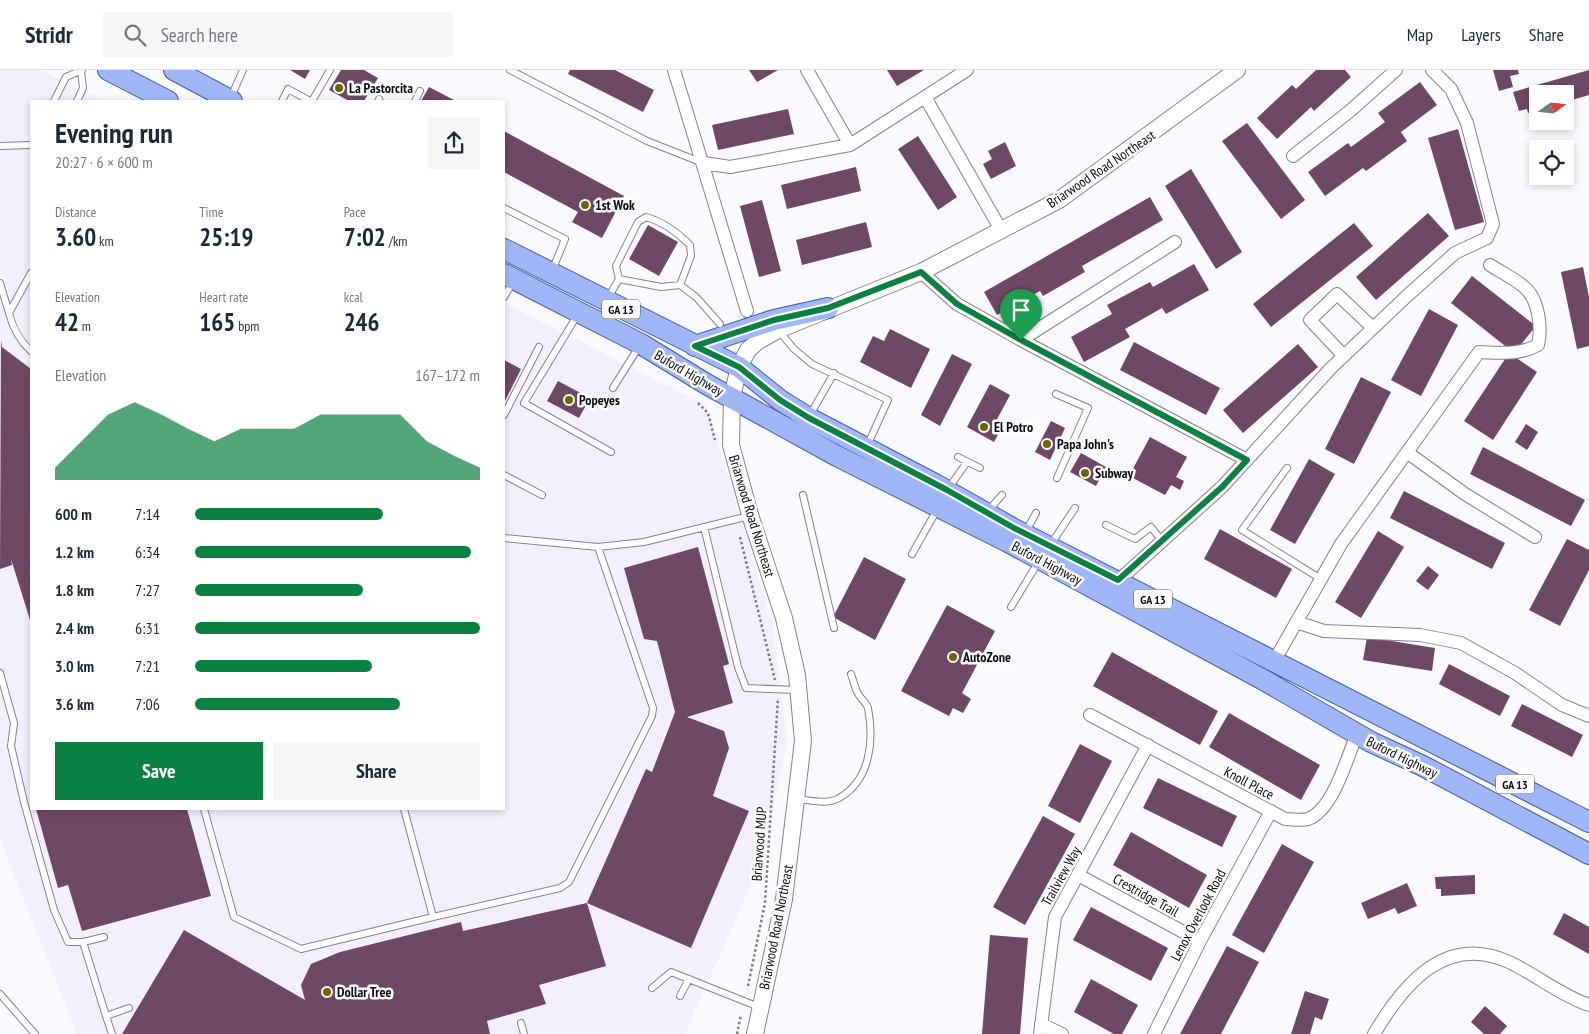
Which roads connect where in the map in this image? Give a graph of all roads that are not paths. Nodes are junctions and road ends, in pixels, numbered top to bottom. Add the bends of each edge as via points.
1 (108, 70) edge
2 (174, 70) edge
3 (233, 70) edge
4 (330, 70) edge
5 (511, 70) edge
6 (674, 70) edge
7 (807, 70) edge
8 (968, 70) edge
9 (1237, 70) edge
10 (1396, 70) edge
11 (1432, 70) edge
12 (82, 71) edge
13 (242, 72) edge
14 (420, 91) dead end
15 (925, 97) junction
16 (55, 100) edge
17 (77, 100) edge
18 (166, 100) edge
19 (229, 100) edge
20 (231, 100) edge
21 (282, 100) edge
22 (309, 100) edge
23 (312, 100) edge
24 (416, 100) edge
25 (850, 144) junction
26 (30, 145) edge
27 (0, 146) edge
28 (1294, 156) dead end
29 (704, 163) junction
30 (505, 209) edge
31 (1002, 230) junction
32 (1175, 242) dead end
33 (505, 250) edge
34 (1490, 265) dead end
35 (921, 272) junction
36 (551, 274) junction
37 (30, 275) edge
38 (509, 276) edge
39 (619, 279) junction
40 (0, 283) edge
41 (680, 285) junction
42 (505, 293) edge
43 (606, 301) junction
44 (828, 308) junction
45 (580, 311) junction
46 (746, 311) dead end
47 (8, 313) junction
48 (720, 324) dead end
49 (1373, 328) junction
50 (778, 330) junction
51 (1021, 340) junction
52 (640, 344) junction
53 (695, 346) junction
54 (539, 347) dead end
55 (30, 350) edge
56 (1344, 356) junction
57 (739, 367) junction
58 (834, 373) junction
59 (613, 388) dead end
60 (1056, 394) dead end
61 (732, 397) junction
62 (505, 413) edge
63 (809, 418) junction
64 (866, 448) junction
65 (611, 452) dead end
66 (1408, 452) junction
67 (958, 456) dead end
68 (1247, 460) junction
69 (967, 462) junction
70 (980, 468) dead end
71 (1287, 468) dead end
72 (505, 476) edge
73 (1057, 478) dead end
74 (542, 495) dead end
75 (802, 495) dead end
76 (1002, 495) dead end
77 (943, 499) junction
78 (1075, 508) dead end
79 (986, 513) junction
80 (1036, 513) dead end
81 (750, 515) junction
82 (1106, 525) dead end
83 (704, 527) junction
84 (1024, 534) junction
85 (1535, 537) dead end
86 (505, 538) edge
87 (1162, 542) junction
88 (598, 546) junction
89 (1045, 553) junction
90 (912, 554) dead end
91 (1321, 578) junction
92 (1118, 580) junction
93 (1011, 607) dead end
94 (1296, 622) junction
95 (834, 628) dead end
96 (1273, 663) junction
97 (0, 673) edge
98 (852, 674) dead end
99 (798, 690) junction
100 (3, 694) edge
101 (1090, 715) dead end
102 (1589, 716) edge
103 (1357, 734) junction
104 (1148, 745) junction
105 (797, 799) junction
106 (204, 810) edge
107 (404, 810) edge
108 (1270, 811) junction
109 (1589, 822) edge
110 (1589, 854) edge
111 (1078, 875) junction
112 (433, 916) junction
113 (104, 936) dead end
114 (83, 942) junction
115 (1200, 942) junction
116 (690, 979) junction
117 (652, 988) dead end
118 (0, 994) edge
119 (680, 996) dead end
120 (1589, 1005) edge
121 (129, 1008) dead end
122 (761, 1008) junction
123 (106, 1016) junction
124 (521, 1023) dead end
125 (1041, 1029) edge
126 (35, 1034) edge
127 (112, 1034) edge
128 (524, 1034) edge
129 (755, 1034) edge
130 (1062, 1034) edge
131 (1154, 1034) edge
132 (1374, 1034) edge

1 - 18 main road
2 - 19 main road
3 - 13 lane
4 - 23 lane
5 - 29 lane via 648,141
6 - 29 street
7 - 25 street
8 - 15 street
9 - 31 street, Briarwood Road Northeast via 1059,200
10 - 28 street
11 - 49 street via 1451,89 1467,123 1493,224 1487,238 1455,253
12 - 16 lane via 66,78
12 - 17 lane via 83,88
13 - 20 lane
14 - 24 lane
15 - 25 street
15 - 31 street
21 - 22 lane via 288,89
25 - 29 street via 730,167
26 - 27 lane
29 - 46 street
30 - 36 lane via 565,239
31 - 35 street, Briarwood Road Northeast
32 - 51 street
33 - 36 main road, Buford Highway / GA 13
34 - 66 street via 1525,287 1533,300 1541,333 1538,345 1514,353 1479,352
35 - 44 street, Briarwood Road Northeast
35 - 51 street via 957,304
36 - 43 main road, Buford Highway / GA 13
37 - 47 lane
38 - 42 lane
38 - 45 main road, Buford Highway / GA 13
39 - 41 lane via 662,287
39 - 41 lane via 616,266 638,222 646,218 676,231 690,245 691,256
39 - 43 lane
40 - 47 lane
41 - 48 lane via 696,297
43 - 53 main road, Buford Highway / GA 13
44 - 50 street, Briarwood Road Northeast
44 - 53 main road via 774,320
45 - 52 main road, Buford Highway / GA 13
45 - 65 lane via 524,403
47 - 55 lane via 12,327
49 - 56 street
49 - 56 street via 1337,294 1310,320
50 - 57 street, Briarwood Road Northeast via 748,350
50 - 58 lane via 812,364
51 - 68 street
52 - 59 lane
52 - 61 main road, Buford Highway / GA 13
53 - 57 main road, Buford Highway / GA 13
54 - 62 lane
56 - 68 street
57 - 61 street, Briarwood Road Northeast
57 - 63 main road, Buford Highway / GA 13 via 780,400
58 - 63 lane
58 - 64 lane via 888,400
60 - 73 lane via 1088,408
61 - 77 main road, Buford Highway / GA 13 via 837,456
61 - 81 street, Briarwood Road Northeast via 731,445
63 - 64 main road, Buford Highway / GA 13
64 - 77 main road, Buford Highway / GA 13
66 - 85 street via 1465,494
66 - 91 street via 1341,544
67 - 69 lane
68 - 87 street
69 - 70 lane
69 - 77 lane
71 - 91 lane via 1242,530
72 - 74 lane
75 - 95 lane
76 - 79 lane
77 - 79 main road, Buford Highway / GA 13
77 - 89 main road, Buford Highway / GA 13
77 - 90 lane
78 - 89 lane
79 - 84 main road, Buford Highway / GA 13
80 - 84 lane
81 - 83 lane
81 - 99 street, Briarwood Road Northeast via 784,618
82 - 87 lane via 1135,539 1151,527
83 - 88 lane via 644,542
83 - 99 lane via 746,688
84 - 89 main road, Buford Highway / GA 13
86 - 88 lane
87 - 92 street
88 - 112 lane via 653,708 652,716 570,882 560,888
89 - 92 main road, Buford Highway / GA 13
89 - 93 lane
89 - 103 main road, Buford Highway / GA 13
91 - 94 street
92 - 96 main road, Buford Highway / GA 13
94 - 96 street
94 - 102 street via 1324,631 1420,635 1461,643 1515,673 1562,705
96 - 109 main road, Buford Highway / GA 13
97 - 100 lane
98 - 105 lane via 858,694 867,706 871,741 866,768 853,787 839,799 826,802
99 - 105 street, Briarwood Road Northeast via 803,741
100 - 114 lane via 14,723 13,756 54,910 68,942
101 - 104 street, Knoll Place
103 - 108 street, Knoll Place via 1331,797 1322,810 1307,820 1285,819
103 - 110 main road, Buford Highway / GA 13
104 - 108 street, Knoll Place
104 - 111 street, Trailview Way
105 - 122 street, Briarwood Road Northeast via 784,899
106 - 112 lane via 234,918 301,949
107 - 112 lane
108 - 115 street, Lenox Overlook Road
111 - 115 street, Crestridge Trail
111 - 125 street, Trailview Way via 1055,917
113 - 114 lane
114 - 123 lane
115 - 131 street, Lenox Overlook Road
116 - 117 lane via 671,972
116 - 119 lane
116 - 122 lane
118 - 126 lane
120 - 132 street via 1566,996 1510,963 1478,954 1451,956 1430,966 1410,986
121 - 123 lane
122 - 129 street, Briarwood Road Northeast
123 - 127 lane
124 - 128 lane
125 - 130 street

